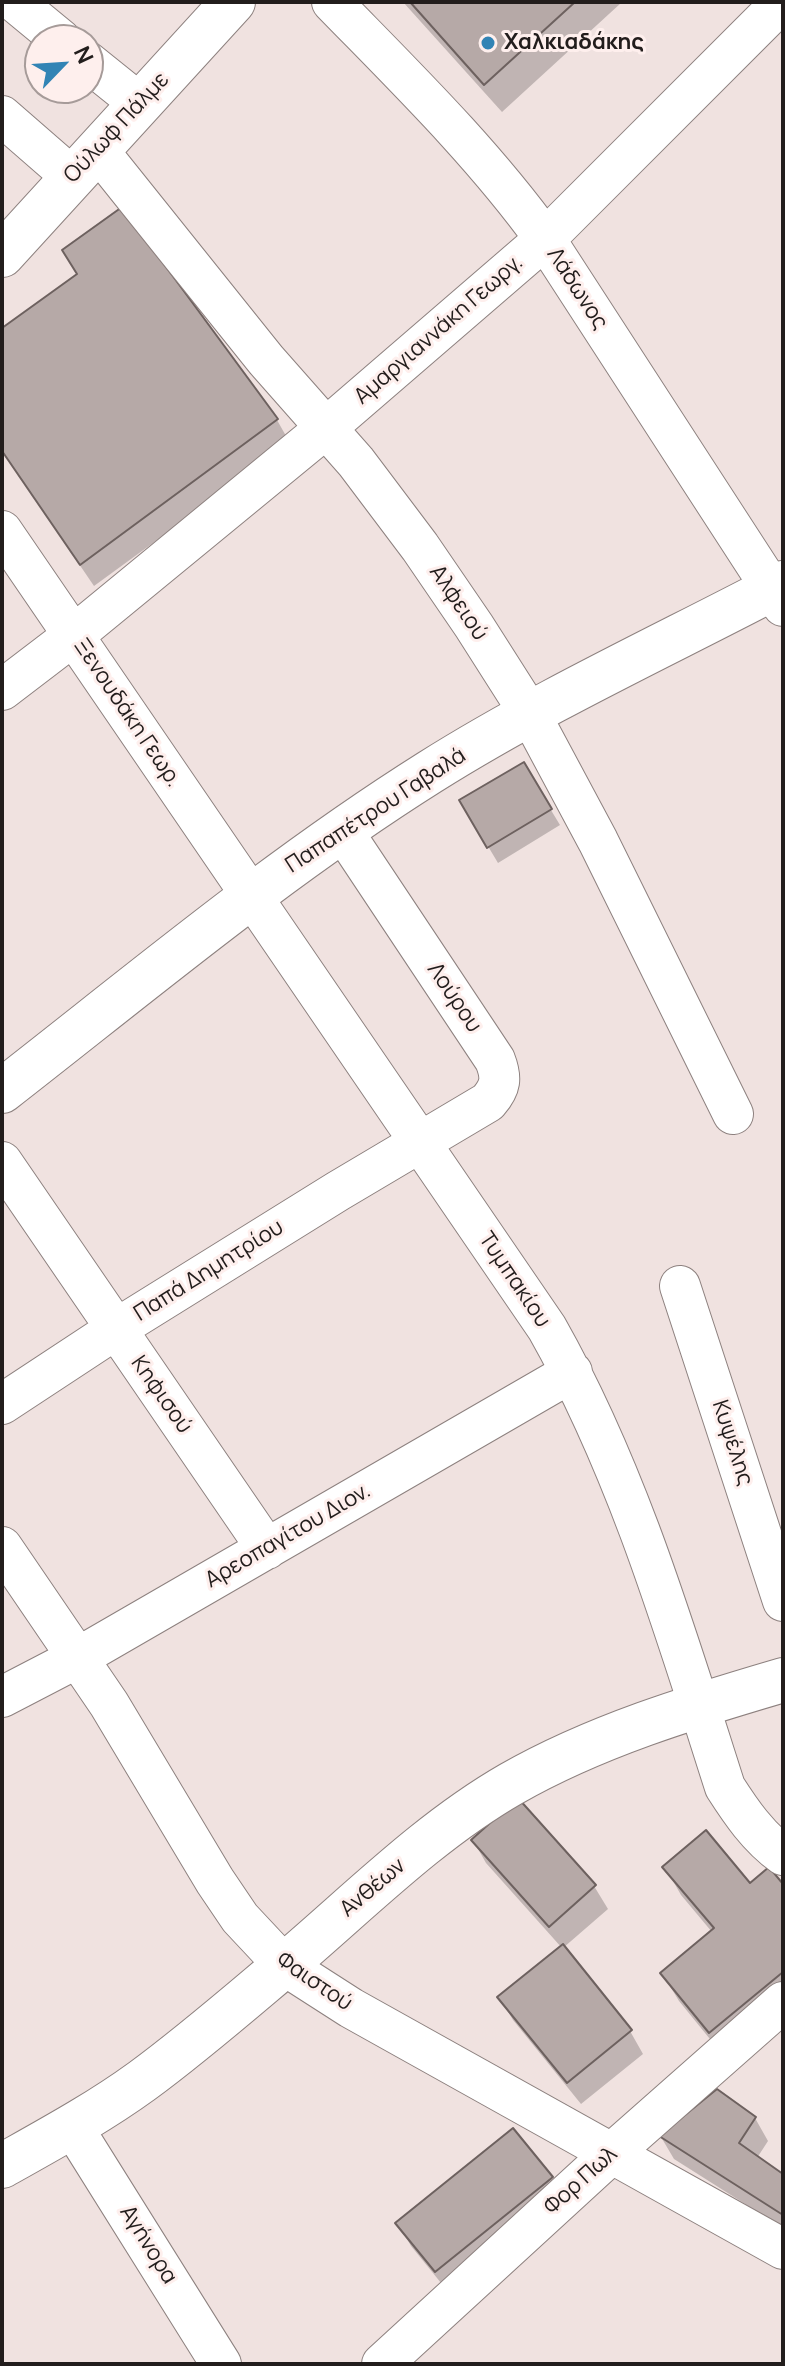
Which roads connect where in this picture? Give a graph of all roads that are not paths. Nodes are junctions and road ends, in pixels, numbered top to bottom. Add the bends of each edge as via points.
1 (15, 2) edge
2 (232, 2) edge
3 (332, 2) edge
4 (782, 2) edge
5 (42, 24) edge
6 (104, 75) edge
7 (139, 103) junction
8 (2, 116) edge
9 (85, 163) junction
10 (545, 239) junction
11 (2, 255) edge
12 (326, 428) junction
13 (2, 531) edge
14 (779, 593) edge
15 (74, 635) junction
16 (2, 690) edge
17 (530, 714) junction
18 (342, 830) junction
19 (252, 895) junction
20 (2, 1091) edge
21 (733, 1114) dead end
22 (419, 1144) junction
23 (2, 1162) edge
24 (680, 1286) dead end
25 (116, 1329) junction
26 (572, 1372) junction
27 (2, 1404) edge
28 (2, 1547) edge
29 (267, 1549) junction
30 (783, 1601) edge
31 (79, 1657) junction
32 (783, 1680) edge
33 (2, 1697) edge
34 (698, 1705) junction
35 (783, 1855) edge
36 (284, 1965) junction
37 (783, 2002) edge
38 (72, 2126) junction
39 (612, 2153) junction
40 (2, 2166) edge
41 (783, 2249) edge
42 (221, 2364) edge
43 (382, 2364) edge

1 - 5 street
2 - 7 street, Ούλωφ Πάλμε
3 - 10 street, Λάδωνος via 468,143
4 - 10 street, Αμαργιαννάκη Γεωργ.
6 - 7 street
7 - 9 street, Ούλωφ Πάλμε
8 - 9 street, Αλφειού
9 - 11 street, Ούλωφ Πάλμε
9 - 12 street, Αλφειού
10 - 12 street, Αμαργιαννάκη Γεωργ.
10 - 14 street, Λάδωνος
12 - 15 street, Αμαργιαννάκη Γεωργ.
12 - 17 street, Αλφειού via 420,547
13 - 15 street, Ξενουδάκη Γεωρ.
14 - 17 street, Παπαπέτρου Γαβαλά
15 - 16 street, Αμαργιαννάκη Γεωργ.
15 - 19 street, Ξενουδάκη Γεωρ.
17 - 18 street, Παπαπέτρου Γαβαλά
17 - 21 street, Αλφειού
18 - 19 street, Παπαπέτρου Γαβαλά
18 - 22 street, Λούρου via 501,1074 499,1090 488,1102
19 - 20 street, Παπαπέτρου Γαβαλά
19 - 22 street, Τυμπακίου
22 - 25 street, Παπά Δημητρίου
22 - 26 street, Τυμπακίου via 518,1284
23 - 25 street, Κηφισού
24 - 30 street, Κυψέλης
25 - 27 street, Παπά Δημητρίου
25 - 29 street, Κηφισού
26 - 29 street, Αρεοπαγίτου Διον.
26 - 34 street, Τυμπακίου via 643,1538
28 - 31 street, Φαιστού
29 - 31 street, Αρεοπαγίτου Διον.
31 - 33 street, Αρεοπαγίτου Διον.
31 - 36 street, Φαιστού via 227,1900
32 - 34 street, Ανθέων
34 - 35 street, Τυμπακίου via 725,1787 745,1817
34 - 36 street, Ανθέων via 512,1784 451,1824
36 - 38 street, Ανθέων via 168,2061
36 - 39 street, Φαιστού
37 - 39 street, Φορ Πωλ
38 - 40 street, Ανθέων
38 - 42 street, Αγήνορα
39 - 41 street, Φαιστού
39 - 43 street, Φορ Πωλ

